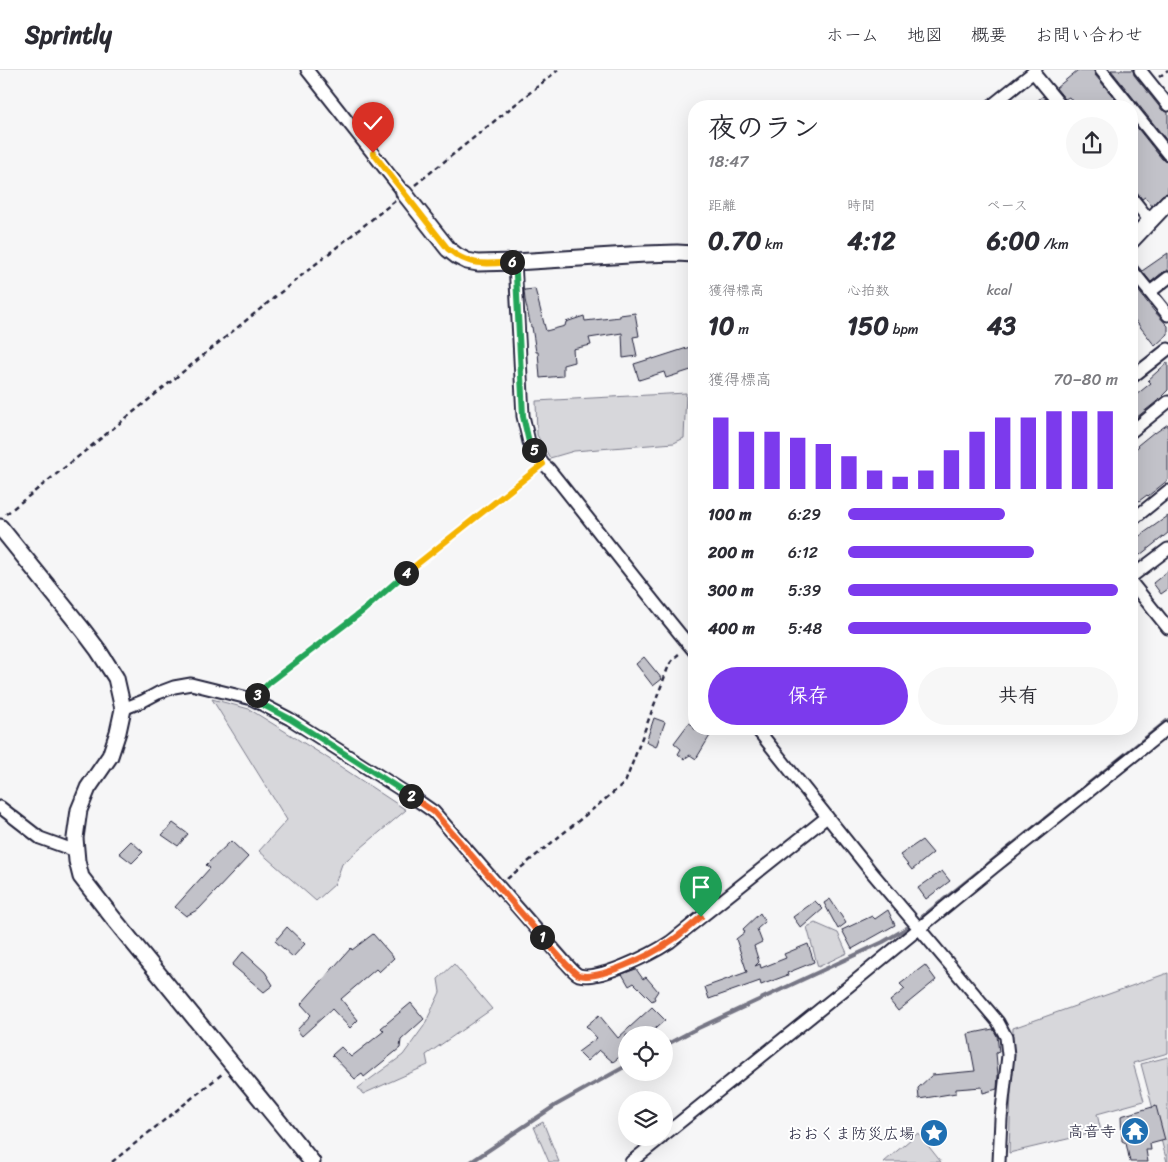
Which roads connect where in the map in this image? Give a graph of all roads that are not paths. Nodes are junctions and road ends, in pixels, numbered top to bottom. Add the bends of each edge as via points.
1 (307, 70) edge
2 (1101, 70) edge
3 (1140, 70) edge
4 (1034, 71) edge
5 (999, 100) edge
6 (1056, 100) edge
7 (1125, 100) edge
8 (1168, 105) edge
9 (1138, 116) edge
10 (1168, 154) edge
11 (404, 193) joint
12 (1168, 202) edge
13 (1138, 206) edge
14 (1150, 221) junction
15 (1138, 234) edge
16 (688, 254) edge
17 (515, 262) junction
18 (1138, 277) edge
19 (1168, 278) edge
20 (1150, 292) junction
21 (1168, 315) edge
22 (1168, 349) edge
23 (1138, 373) edge
24 (1168, 402) edge
25 (1138, 426) edge
26 (1168, 491) edge
27 (1138, 515) edge
28 (0, 527) edge
29 (1168, 549) edge
30 (1138, 572) edge
31 (1138, 591) edge
32 (1168, 628) edge
33 (688, 643) edge
34 (123, 709) junction
35 (1168, 728) edge
36 (762, 735) edge
37 (0, 807) edge
38 (827, 817) junction
39 (76, 852) junction
40 (919, 928) junction
41 (673, 1127) edge
42 (650, 1146) edge
43 (312, 1162) edge
44 (631, 1162) edge
45 (999, 1162) edge

1 - 11 street
2 - 7 street
3 - 8 street
4 - 5 street
4 - 6 street
9 - 10 street
11 - 17 street via 457,256 478,263
12 - 14 street
13 - 14 street
14 - 15 street
16 - 17 street
17 - 33 street via 523,416 529,442 543,464
18 - 20 street
19 - 20 street
20 - 21 street
22 - 23 street
24 - 25 street
26 - 27 street
28 - 34 street via 98,650 116,678
29 - 30 street
31 - 32 street
34 - 38 street via 174,687 191,684 252,699 290,719 434,812 577,975 596,975 616,969 670,942
34 - 39 street via 110,756 88,788 79,810
35 - 40 street
36 - 38 street
37 - 39 street via 40,838
38 - 40 street
39 - 43 street via 81,877
40 - 41 street
40 - 45 street via 998,1022 1006,1037 1008,1055
42 - 44 street

